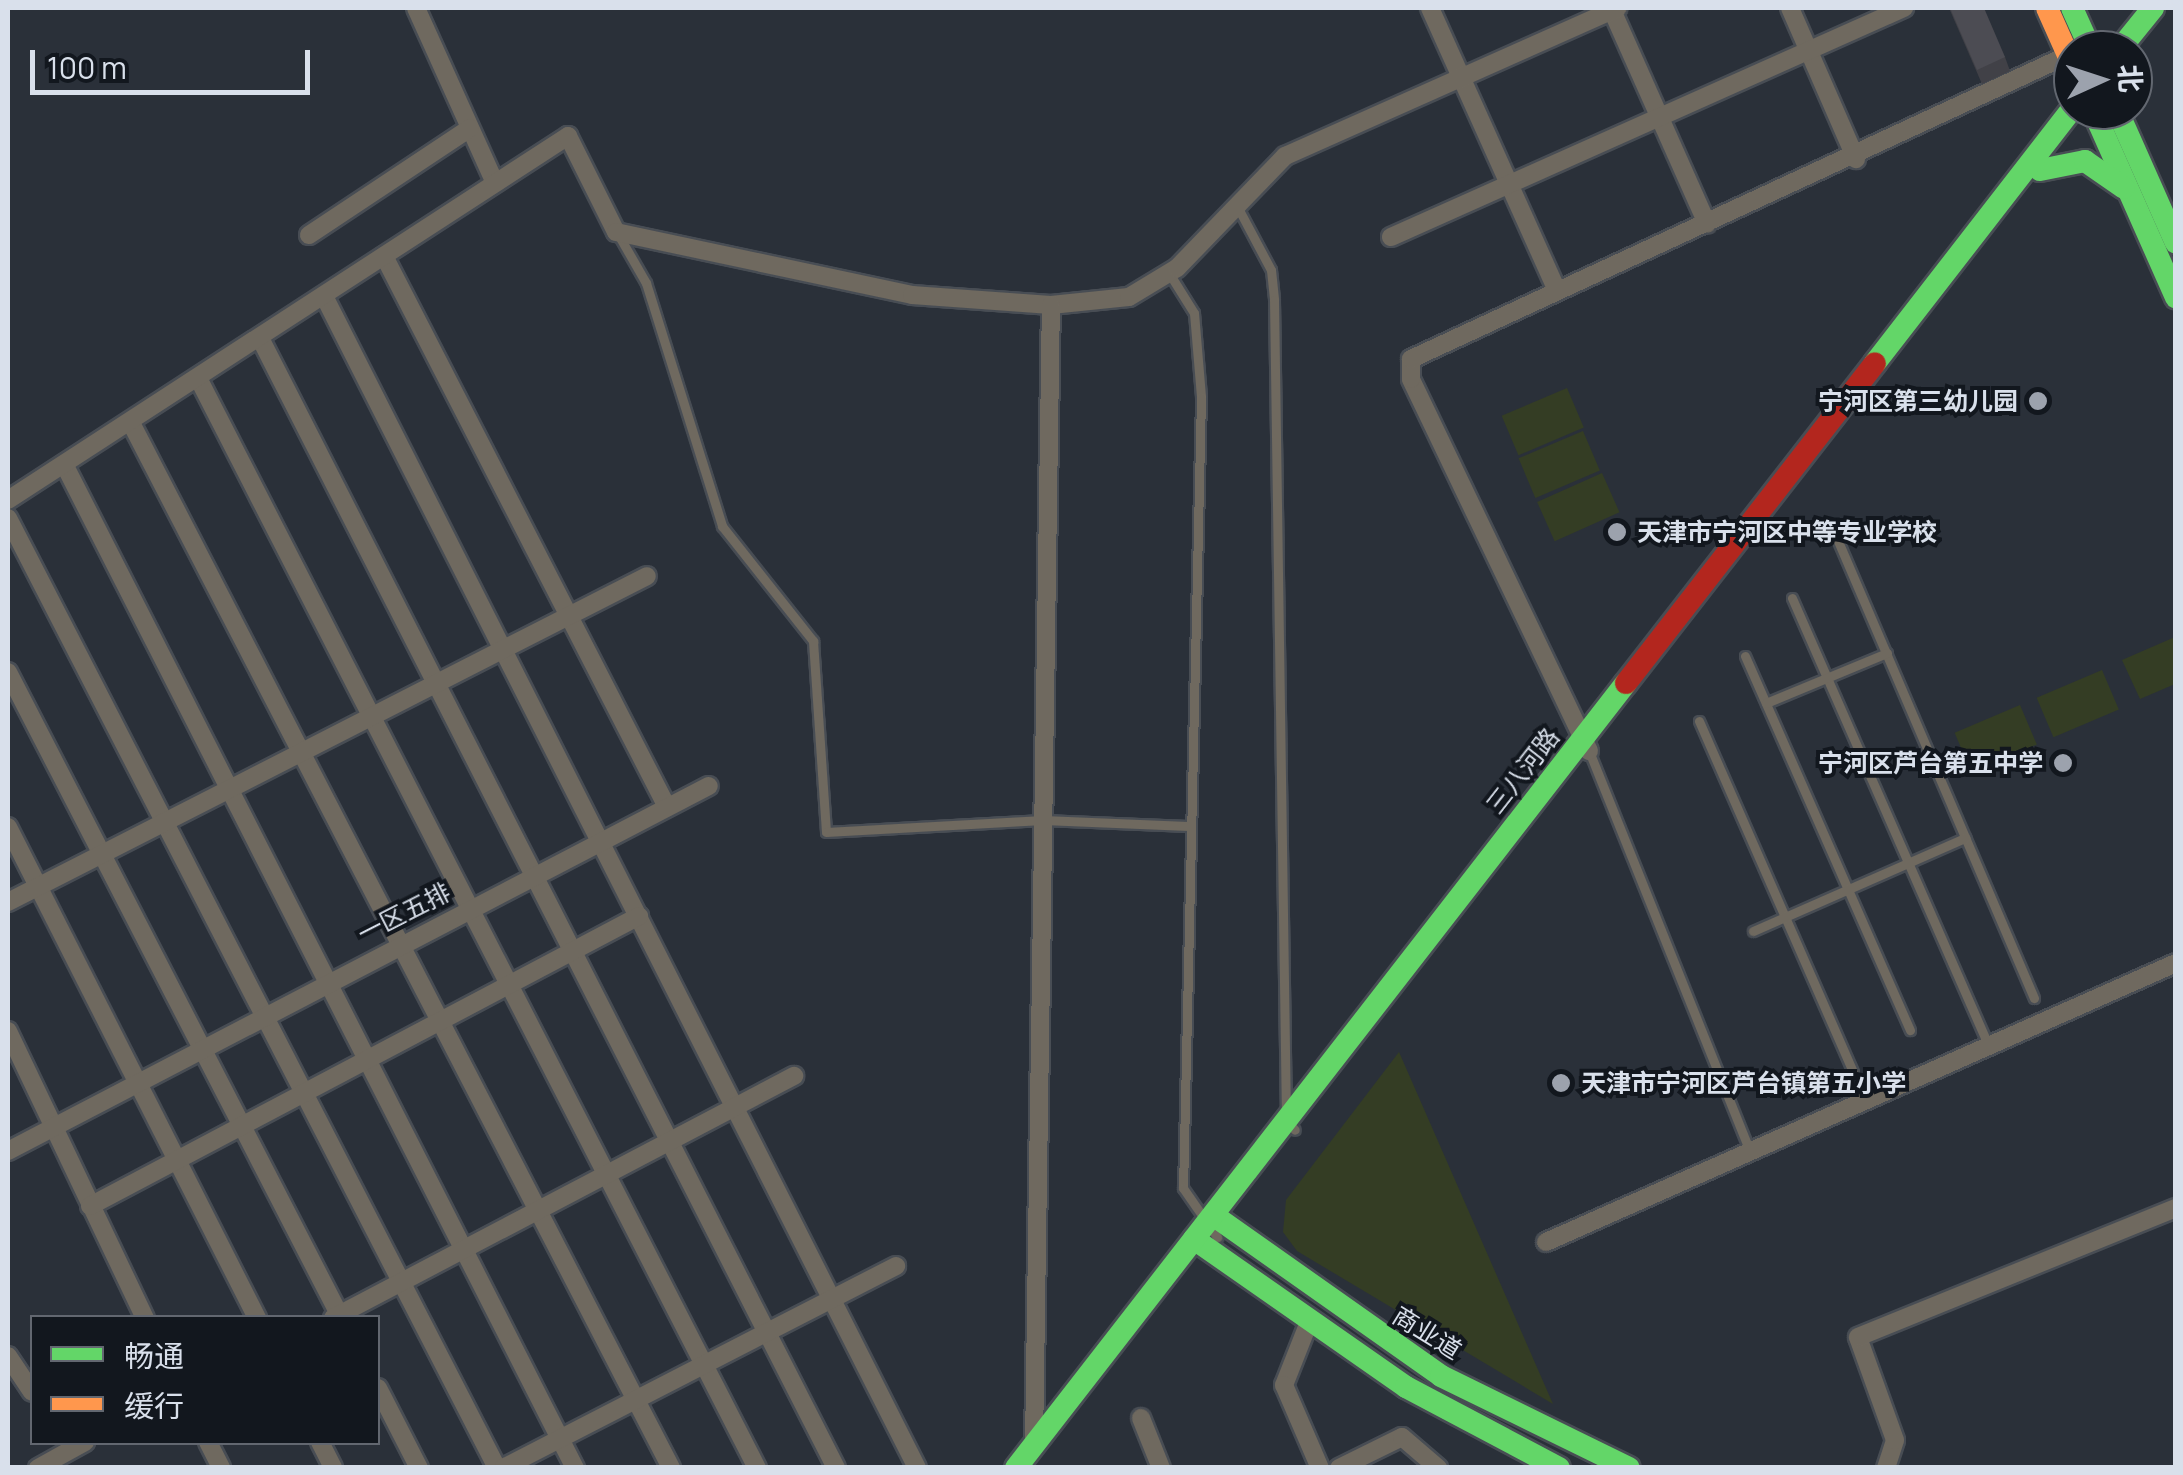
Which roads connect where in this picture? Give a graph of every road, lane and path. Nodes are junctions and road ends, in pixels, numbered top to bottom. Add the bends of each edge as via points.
1 (416, 8) edge
2 (1430, 8) edge
3 (1613, 8) edge
4 (1790, 8) edge
5 (1904, 8) edge
6 (2048, 8) edge
7 (2154, 8) edge
8 (2165, 8) edge
9 (2061, 30) edge
10 (2136, 30) edge
11 (2147, 30) edge
12 (1809, 50) junction
13 (2053, 68) edge
14 (1461, 79) junction
15 (1660, 118) junction
16 (470, 128) junction
17 (2056, 130) edge
18 (2069, 130) edge
19 (2102, 130) edge
20 (2127, 130) edge
21 (1856, 158) junction
22 (2040, 170) junction
23 (494, 183) junction
24 (1509, 184) junction
25 (2131, 196) junction
26 (1237, 206) junction
27 (2170, 213) edge
28 (1707, 224) junction
29 (616, 232) junction
30 (309, 235) dead end
31 (1391, 237) dead end
32 (2176, 243) edge
33 (384, 256) junction
34 (1169, 273) junction
35 (1557, 291) junction
36 (324, 296) junction
37 (2176, 297) edge
38 (1051, 305) junction
39 (260, 338) junction
40 (198, 378) junction
41 (130, 423) junction
42 (64, 464) junction
43 (8, 500) edge
44 (8, 518) edge
45 (1836, 534) dead end
46 (646, 576) dead end
47 (1792, 598) dead end
48 (568, 616) junction
49 (504, 649) junction
50 (1887, 652) junction
51 (1745, 656) dead end
52 (8, 672) edge
53 (438, 684) junction
54 (1766, 703) junction
55 (372, 717) junction
56 (1698, 721) dead end
57 (1586, 744) junction
58 (306, 751) junction
59 (708, 786) dead end
60 (230, 790) junction
61 (667, 808) junction
62 (1043, 820) junction
63 (165, 823) junction
64 (8, 826) edge
65 (1188, 826) junction
66 (1965, 838) junction
67 (602, 840) junction
68 (102, 855) junction
69 (535, 874) junction
70 (38, 886) junction
71 (8, 902) edge
72 (469, 908) junction
73 (639, 916) junction
74 (1785, 917) junction
75 (1753, 931) dead end
76 (401, 942) junction
77 (574, 948) junction
78 (2176, 963) edge
79 (327, 980) junction
80 (508, 983) junction
81 (2034, 998) dead end
82 (263, 1013) junction
83 (440, 1018) junction
84 (1910, 1030) dead end
85 (8, 1031) edge
86 (200, 1045) junction
87 (1989, 1046) junction
88 (366, 1058) junction
89 (1853, 1072) dead end
90 (794, 1076) dead end
91 (129, 1082) junction
92 (304, 1092) junction
93 (734, 1107) junction
94 (48, 1124) junction
95 (1291, 1125) junction
96 (242, 1126) junction
97 (673, 1142) junction
98 (8, 1151) edge
99 (1750, 1151) junction
100 (177, 1160) junction
101 (607, 1177) junction
102 (90, 1206) junction
103 (2176, 1208) edge
104 (540, 1213) junction
105 (1210, 1232) junction
106 (1546, 1242) dead end
107 (465, 1251) junction
108 (896, 1266) dead end
109 (402, 1283) junction
110 (832, 1296) junction
111 (144, 1315) edge
112 (255, 1315) edge
113 (337, 1315) edge
114 (340, 1315) edge
115 (1309, 1322) junction
116 (767, 1330) junction
117 (8, 1356) edge
118 (703, 1364) junction
119 (30, 1389) edge
120 (380, 1392) edge
121 (636, 1399) junction
122 (1141, 1418) dead end
123 (560, 1438) junction
124 (75, 1445) edge
125 (210, 1445) edge
126 (322, 1445) edge
127 (1033, 1460) edge
128 (38, 1468) edge
129 (221, 1468) edge
130 (333, 1468) edge
131 (419, 1468) edge
132 (500, 1468) edge
133 (575, 1468) edge
134 (671, 1468) edge
135 (757, 1468) edge
136 (836, 1468) edge
137 (917, 1468) edge
138 (1016, 1468) edge
139 (1161, 1468) edge
140 (1320, 1468) edge
141 (1339, 1468) edge
142 (1438, 1468) edge
143 (1559, 1468) edge
144 (1629, 1468) edge
145 (1886, 1468) edge

1 - 16 street
2 - 14 street
3 - 14 street
3 - 15 street
4 - 12 street
5 - 12 street
6 - 9 street
7 - 10 street
8 - 11 street
12 - 15 street
12 - 21 street
13 - 21 street
14 - 24 street
14 - 26 street via 1285,156
15 - 24 street
15 - 28 street
16 - 23 street
16 - 30 street
17 - 57 street, 三八河路
18 - 22 street, 三八河路
19 - 25 street
20 - 27 street
21 - 28 street
22 - 25 street via 2085,161
22 - 57 street, 三八河路
23 - 29 street via 568,136
23 - 33 street
24 - 31 street
24 - 35 street
25 - 37 street
26 - 34 street
26 - 95 lane via 1271,270 1274,300
27 - 32 street
28 - 35 street
29 - 38 street via 912,295
29 - 62 lane via 646,284 722,526 814,642 826,832
33 - 36 street
33 - 48 street
34 - 38 street via 1129,297
34 - 65 lane via 1194,313 1201,397
35 - 57 street via 1411,358 1408,368
36 - 39 street
36 - 49 street
38 - 62 street
39 - 40 street
39 - 53 street
40 - 41 street
40 - 55 street
41 - 42 street
41 - 58 street
42 - 43 street
42 - 60 street
44 - 63 street
45 - 50 lane
46 - 48 street
47 - 87 lane
48 - 49 street
48 - 61 street
49 - 53 street
49 - 67 street
50 - 54 lane
50 - 66 lane
51 - 54 lane
52 - 68 street
53 - 55 street
53 - 69 street
54 - 84 lane
55 - 58 street
55 - 72 street
56 - 74 lane
57 - 95 street, 三八河路
57 - 99 lane
58 - 60 street
58 - 76 street
59 - 61 street, 一区五排
60 - 63 street
60 - 79 street
61 - 67 street, 一区五排
62 - 65 lane
62 - 127 street
63 - 68 street
63 - 82 street
64 - 70 street
65 - 105 lane via 1183,1188
66 - 74 lane
66 - 81 lane
67 - 69 street, 一区五排
67 - 73 street
68 - 70 street
68 - 86 street
69 - 72 street, 一区五排
69 - 77 street
70 - 71 street
70 - 91 street
72 - 76 street, 一区五排
72 - 80 street
73 - 77 street
73 - 93 street
74 - 75 lane
74 - 89 lane
76 - 79 street, 一区五排
76 - 83 street
77 - 80 street
77 - 97 street
78 - 87 street
79 - 82 street, 一区五排
79 - 88 street
80 - 83 street
80 - 101 street
82 - 86 street, 一区五排
82 - 92 street
83 - 88 street
83 - 104 street
85 - 94 street
86 - 91 street, 一区五排
86 - 96 street
87 - 99 street
88 - 92 street
88 - 107 street
90 - 93 street
91 - 94 street, 一区五排
91 - 100 street
92 - 96 street
92 - 109 street
93 - 97 street
93 - 110 street
94 - 98 street, 一区五排
94 - 102 street
95 - 105 street, 三八河路
96 - 100 street
96 - 113 street
97 - 101 street
97 - 116 street
99 - 106 street
100 - 102 street
100 - 112 street
101 - 104 street
101 - 118 street
102 - 111 street
103 - 145 street via 1858,1337 1895,1440
104 - 107 street
104 - 121 street
105 - 115 street
105 - 127 street, 三八河路
105 - 144 street, 商业道 via 1441,1376
107 - 109 street
107 - 123 street
108 - 110 street
109 - 114 street
109 - 132 street
110 - 116 street
110 - 137 street
115 - 140 street via 1284,1385
115 - 143 street via 1436,1405
116 - 118 street
116 - 136 street
117 - 119 street
118 - 121 street
118 - 135 street
120 - 131 street
121 - 123 street
121 - 134 street
122 - 139 street
123 - 132 street
123 - 133 street
124 - 128 street
125 - 129 street
126 - 130 street
127 - 138 street, 三八河路
141 - 142 street via 1402,1437

